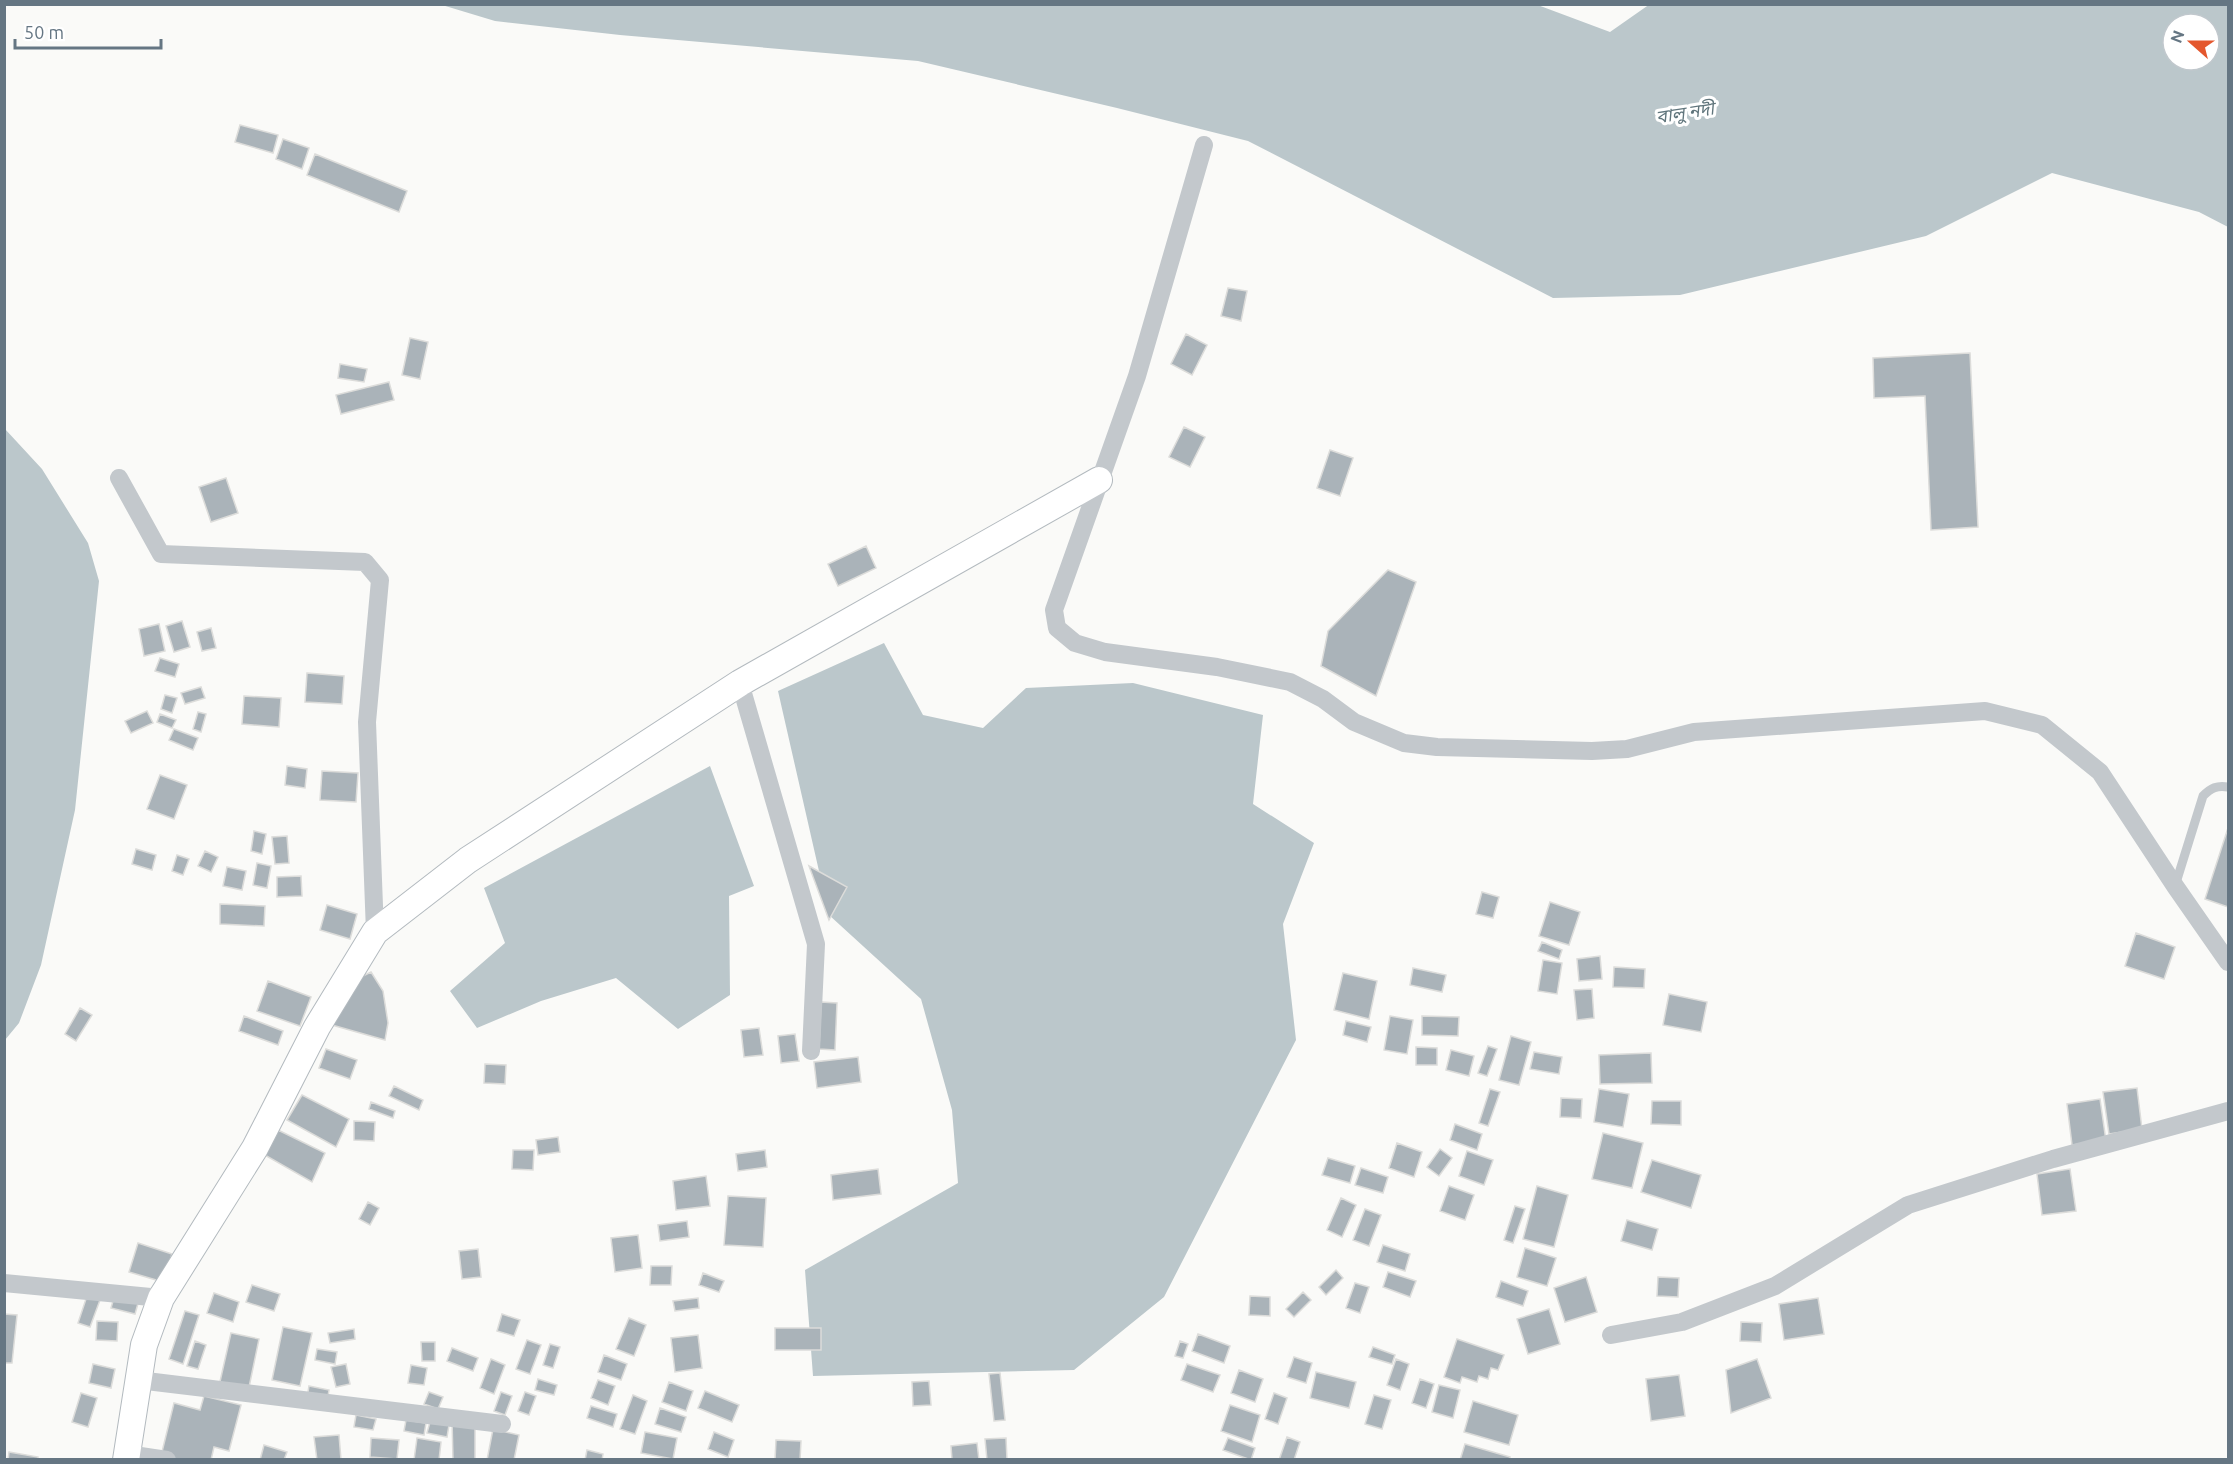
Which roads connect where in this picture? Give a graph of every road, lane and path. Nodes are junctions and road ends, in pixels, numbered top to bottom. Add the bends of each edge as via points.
1 (1204, 145) dead end
2 (119, 478) dead end
3 (1099, 480) junction
4 (740, 683) junction
5 (2229, 787) edge
6 (2175, 886) junction
7 (375, 932) junction
8 (2229, 963) edge
9 (810, 1051) dead end
10 (2229, 1111) edge
11 (4, 1283) edge
12 (161, 1298) junction
13 (1611, 1335) dead end
14 (138, 1380) junction
15 (502, 1424) dead end
16 (126, 1457) edge
17 (167, 1460) edge

1 - 3 street via 1137,376
2 - 7 street via 161,554 365,562 380,580 367,722
3 - 4 street
3 - 6 street via 1054,610 1057,628 1075,643 1105,652 1290,682 1323,699 1354,722 1404,743 1437,747 1627,749 1694,732 1985,711 2042,725 2100,772
4 - 7 street via 468,860
4 - 9 street via 816,944
5 - 6 lane via 2210,788 2203,796
6 - 8 street
7 - 12 street via 317,1027 255,1148
10 - 13 street via 2053,1159 1908,1205 1774,1286 1682,1322
11 - 12 street
12 - 14 street via 144,1345
14 - 15 street
14 - 16 street
16 - 17 street

